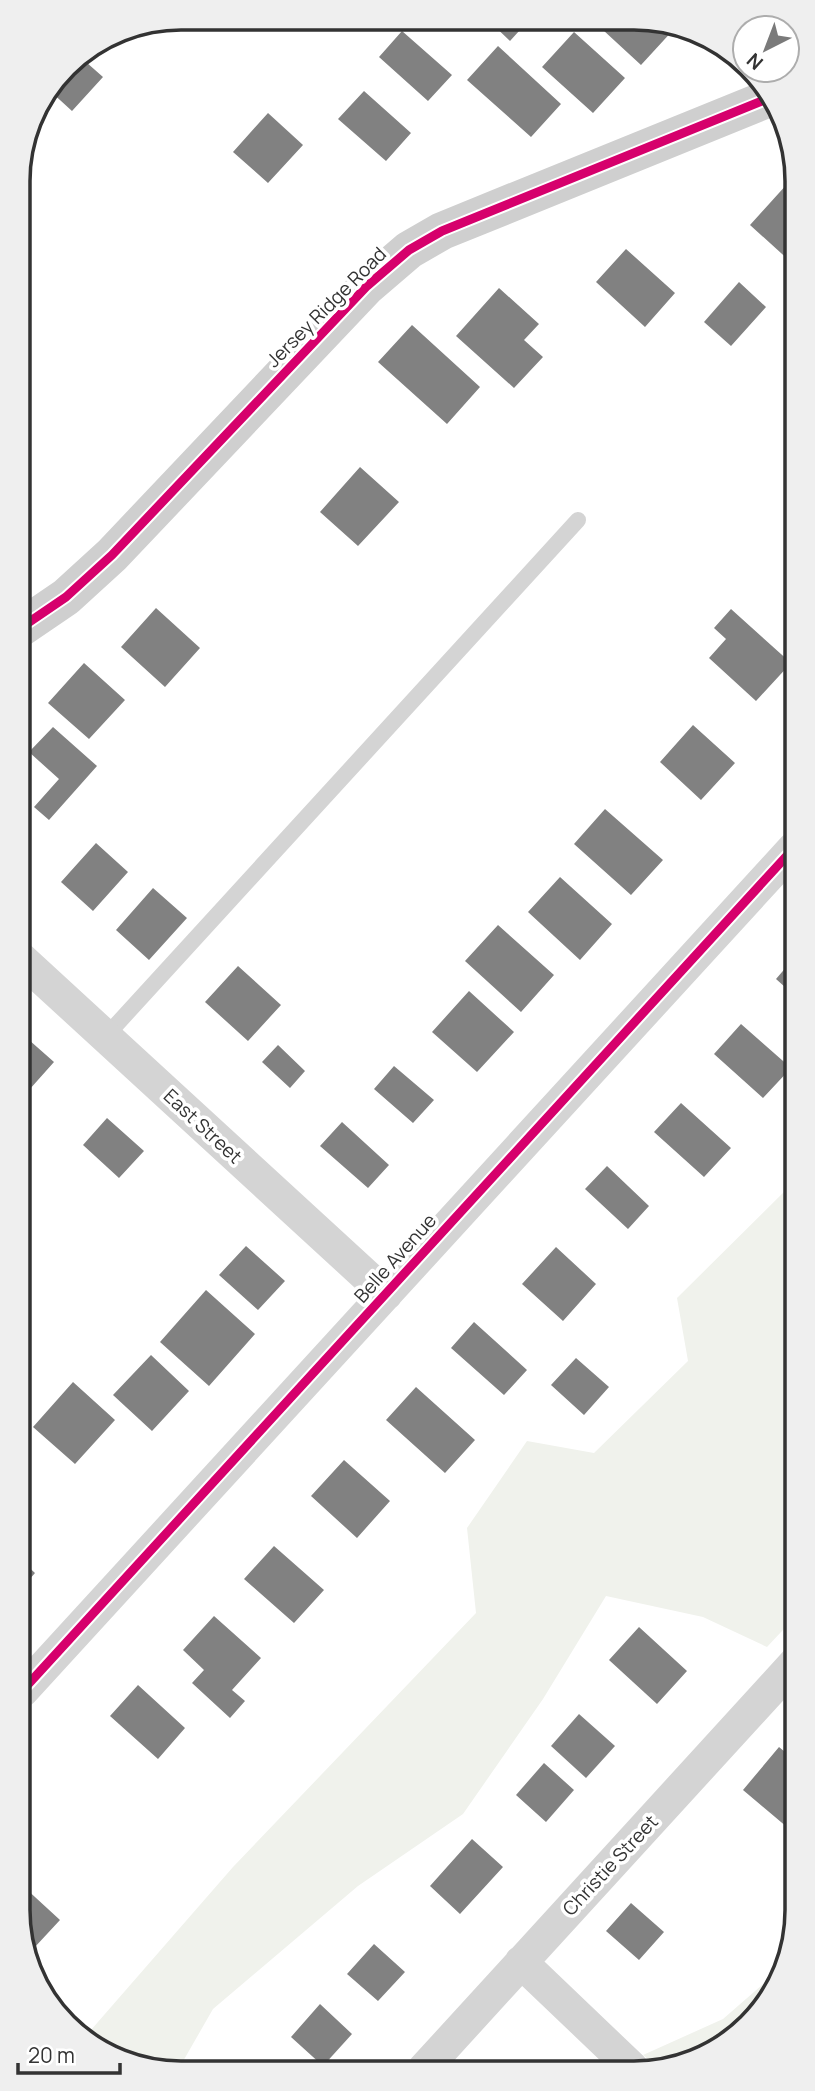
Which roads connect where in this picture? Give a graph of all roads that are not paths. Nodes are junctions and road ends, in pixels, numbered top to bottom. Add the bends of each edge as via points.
1 (762, 101) edge
2 (578, 520) dead end
3 (30, 622) edge
4 (785, 858) edge
5 (30, 967) edge
6 (106, 1036) junction
7 (386, 1294) junction
8 (785, 1674) edge
9 (30, 1682) edge
10 (521, 1962) junction
11 (431, 2061) edge
12 (625, 2061) edge

1 - 3 street, Jersey Ridge Road via 442,230 409,250 367,286 112,555 66,597
2 - 6 lane
4 - 7 street, Belle Avenue
5 - 6 street, East Street
6 - 7 street, East Street
7 - 9 street, Belle Avenue
8 - 10 street, Christie Street
10 - 11 street, Christie Street
10 - 12 street

